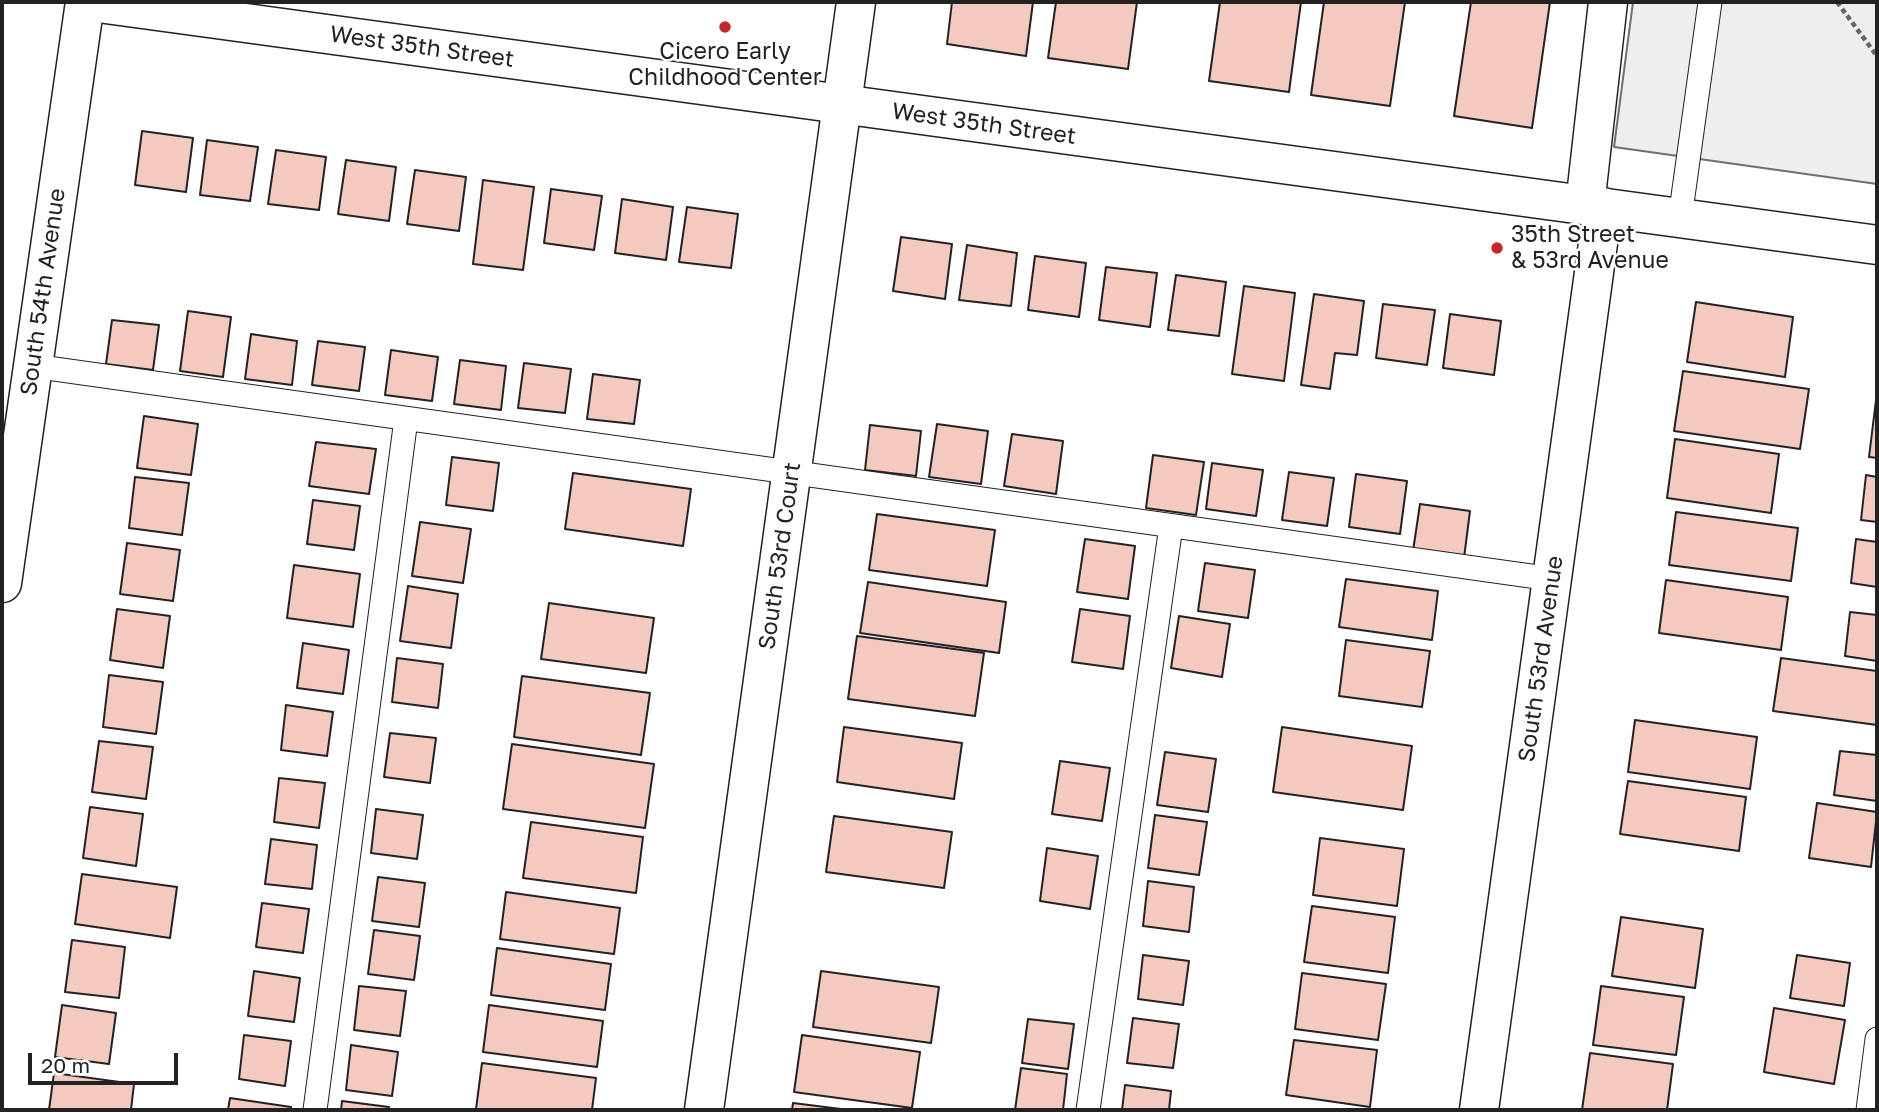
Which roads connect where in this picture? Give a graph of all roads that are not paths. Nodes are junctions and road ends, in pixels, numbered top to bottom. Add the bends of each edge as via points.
1 (85, 2) edge
2 (91, 2) edge
3 (856, 2) edge
4 (1608, 2) edge
5 (1710, 2) edge
6 (842, 104) junction
7 (1594, 206) junction
8 (1680, 218) junction
9 (1877, 245) edge
10 (33, 366) junction
11 (406, 419) junction
12 (791, 473) junction
13 (1171, 526) junction
14 (1552, 579) junction
15 (2, 583) edge
16 (1877, 1039) edge
17 (315, 1110) edge
18 (704, 1110) edge
19 (1088, 1110) edge
20 (1479, 1110) edge
21 (1868, 1110) edge

1 - 10 street, South 54th Avenue
2 - 6 street, West 35th Street
3 - 6 street, South 53rd Court
4 - 7 street, South 53rd Avenue
5 - 8 lane
6 - 7 street, West 35th Street
6 - 12 street, South 53rd Court
7 - 8 street, West 35th Street
7 - 14 street, South 53rd Avenue
8 - 9 street, West 35th Street
10 - 11 lane
10 - 15 street, South 54th Avenue
11 - 12 lane
11 - 17 lane
12 - 13 lane
12 - 18 street, South 53rd Court
13 - 14 lane
13 - 19 lane
14 - 20 street, South 53rd Avenue
16 - 21 lane

